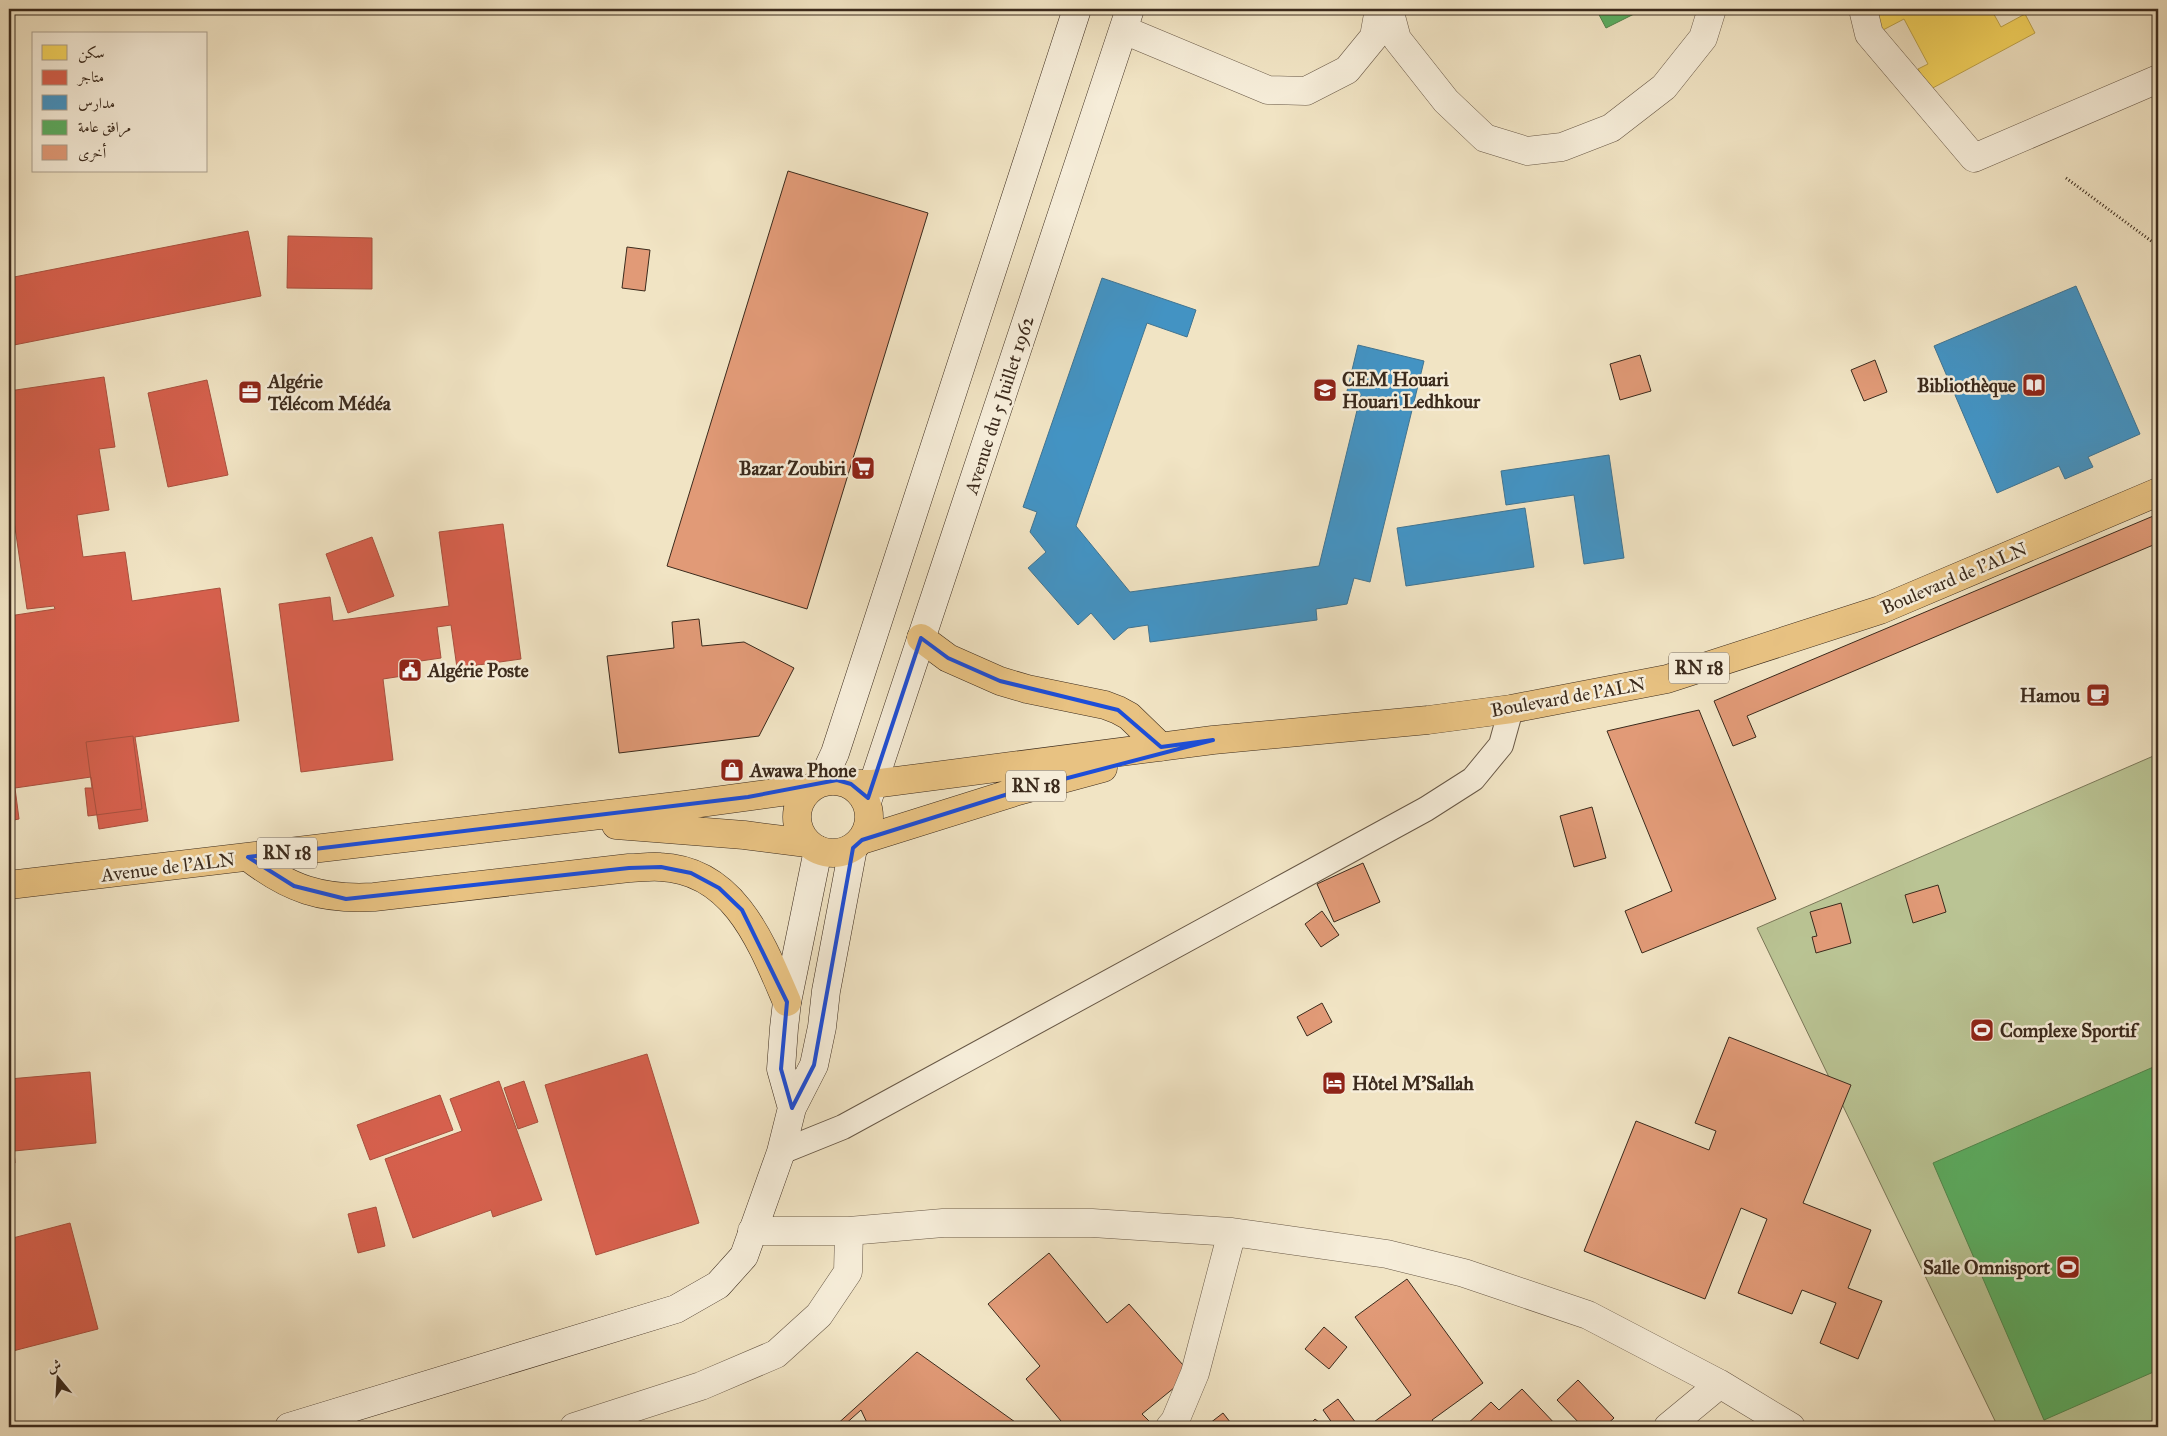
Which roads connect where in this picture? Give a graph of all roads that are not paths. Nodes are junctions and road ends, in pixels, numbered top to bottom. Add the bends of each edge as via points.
1 (1077, 9) edge
2 (1379, 9) edge
3 (1389, 9) edge
4 (1712, 9) edge
5 (1863, 9) edge
6 (1127, 19) edge
7 (2158, 79) edge
8 (2158, 492) edge
9 (921, 638) junction
10 (1511, 709) junction
11 (1213, 740) junction
12 (1161, 747) junction
13 (816, 784) junction
14 (864, 790) junction
15 (565, 820) junction
16 (857, 844) junction
17 (812, 846) junction
18 (248, 858) junction
19 (9, 886) edge
20 (787, 1002) junction
21 (792, 1108) junction
22 (781, 1152) junction
23 (752, 1230) junction
24 (849, 1231) junction
25 (1232, 1232) junction
26 (1720, 1384) junction
27 (289, 1427) edge
28 (574, 1427) edge
29 (1170, 1427) edge
30 (1668, 1427) edge
31 (1791, 1427) edge

1 - 13 street via 835,752
2 - 6 street via 1374,37 1347,70 1306,91 1268,90
3 - 4 street via 1397,39 1446,101 1485,138 1527,151 1562,147 1611,128 1664,87 1702,38
5 - 7 street via 1869,34 1974,158
6 - 9 street, Avenue du 5 Juillet 1962
8 - 10 main road, Boulevard de l'ALN / RN 18 via 1880,610 1667,679
9 - 12 main road via 948,658 1000,681 1118,710 1129,716
9 - 14 street, Avenue du 5 Juillet 1962
10 - 11 main road, Boulevard de l'ALN / RN 18
10 - 22 lane via 1501,745 1473,779 1426,809 843,1127
11 - 12 main road, RN 18
11 - 16 main road, RN 18 via 1018,791
12 - 14 main road, RN 18
13 - 14 main road via 837,780
13 - 15 main road, RN 18 via 748,798
13 - 17 main road via 801,799 796,814 799,829
14 - 16 main road via 870,815 868,828
15 - 17 main road, RN 18 via 744,834
15 - 18 main road, Avenue de l'ALN / RN 18
16 - 17 main road via 842,853 830,853
16 - 21 street via 826,990 814,1065
17 - 20 street
18 - 19 main road, Avenue de l'ALN / RN 18
18 - 20 main road via 294,886 346,899 629,868 661,866 692,873 719,888 742,910 772,965
20 - 21 street via 781,1069
21 - 22 street
22 - 23 street
23 - 24 street
23 - 27 street via 744,1256 718,1285 676,1309
24 - 25 street via 943,1223 1092,1223
24 - 28 street via 848,1272 819,1315 776,1354 701,1386
25 - 26 street via 1387,1254 1464,1273 1588,1315
25 - 29 street via 1195,1373
26 - 30 street
26 - 31 street

